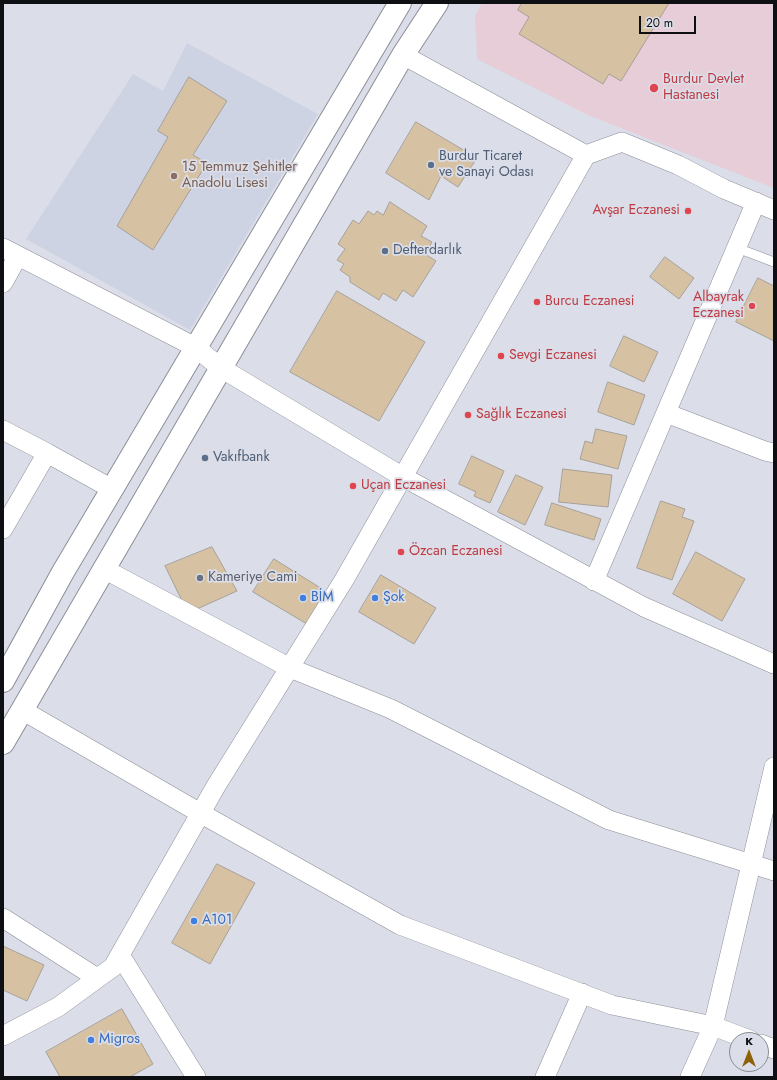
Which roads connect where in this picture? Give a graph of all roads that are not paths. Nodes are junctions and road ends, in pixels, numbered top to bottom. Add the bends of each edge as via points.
1 (400, 3) edge
2 (437, 3) edge
3 (403, 54) junction
4 (586, 154) junction
5 (756, 202) junction
6 (774, 210) edge
7 (737, 248) junction
8 (11, 252) edge
9 (774, 262) edge
10 (3, 284) edge
11 (195, 347) junction
12 (220, 368) junction
13 (666, 413) junction
14 (3, 430) edge
15 (47, 453) junction
16 (774, 453) edge
17 (403, 477) junction
18 (112, 488) junction
19 (3, 529) edge
20 (104, 570) junction
21 (594, 581) junction
22 (774, 664) edge
23 (290, 668) junction
24 (3, 682) edge
25 (22, 710) junction
26 (3, 742) edge
27 (774, 767) edge
28 (200, 813) junction
29 (752, 865) junction
30 (774, 871) edge
31 (3, 918) edge
32 (120, 954) junction
33 (97, 978) junction
34 (582, 993) junction
35 (713, 1026) junction
36 (729, 1032) edge
37 (3, 1036) edge
38 (196, 1077) edge
39 (545, 1077) edge
40 (690, 1077) edge

1 - 11 main road
2 - 3 main road
3 - 4 street
3 - 12 main road
4 - 5 street via 622,142
4 - 17 street
5 - 6 street
5 - 7 street
7 - 9 lane
7 - 13 street
8 - 10 street
8 - 11 street
11 - 12 street
11 - 18 main road
12 - 17 street
12 - 20 main road
13 - 16 street
13 - 21 street
14 - 15 street
15 - 18 street
15 - 19 street
17 - 21 street
17 - 23 street
18 - 24 main road
20 - 23 street
20 - 25 main road
21 - 22 street via 644,607
23 - 28 street
23 - 29 street via 391,709 609,820
25 - 26 main road
25 - 28 street
27 - 29 street
28 - 32 street
28 - 34 street via 400,925
29 - 30 street
29 - 35 street
31 - 33 street
32 - 33 street via 113,967
32 - 38 street
33 - 37 street via 58,1007
34 - 35 street via 612,1005
34 - 39 street
35 - 36 street
35 - 40 street

